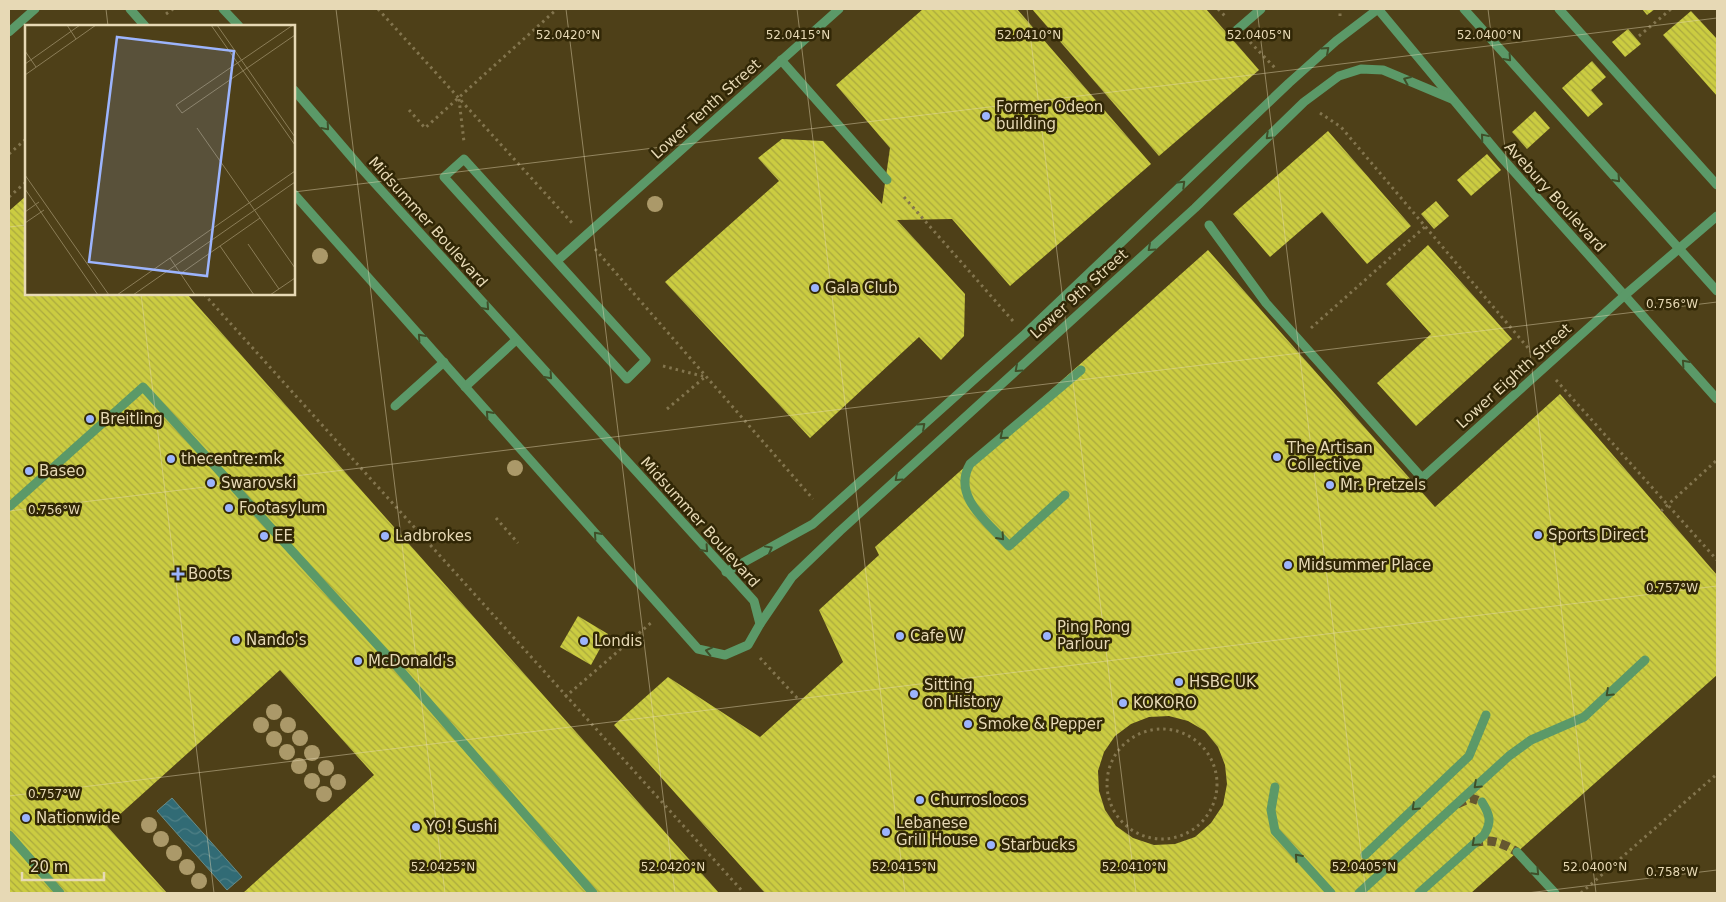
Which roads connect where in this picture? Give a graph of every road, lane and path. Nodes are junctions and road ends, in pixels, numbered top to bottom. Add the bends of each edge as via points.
1 (35, 9) edge
2 (130, 9) edge
3 (172, 9) edge
4 (223, 9) edge
5 (378, 9) edge
6 (557, 9) edge
7 (839, 9) edge
8 (1218, 9) edge
9 (1261, 9) edge
10 (1378, 9) edge
11 (1464, 9) edge
12 (1559, 9) edge
13 (1671, 9) edge
14 (166, 14) dead end
15 (237, 24) edge
16 (144, 25) edge
17 (1237, 29) junction
18 (9, 32) edge
19 (1230, 36) dead end
20 (1639, 36) dead end
21 (781, 60) junction
22 (1289, 83) junction
23 (295, 91) edge
24 (459, 98) junction
25 (1452, 99) junction
26 (1304, 102) junction
27 (409, 110) dead end
28 (25, 140) edge
29 (9, 154) edge
30 (464, 159) junction
31 (887, 180) dead end
32 (25, 183) edge
33 (1717, 185) edge
34 (295, 195) edge
35 (9, 197) edge
36 (904, 197) dead end
37 (1717, 216) edge
38 (1209, 225) dead end
39 (1427, 226) junction
40 (584, 237) junction
41 (1679, 249) junction
42 (557, 261) junction
43 (1717, 291) edge
44 (205, 295) edge
45 (1625, 296) junction
46 (1025, 334) junction
47 (1299, 339) junction
48 (516, 340) junction
49 (646, 360) junction
50 (444, 362) junction
51 (1545, 368) junction
52 (1080, 370) dead end
53 (706, 377) junction
54 (465, 387) junction
55 (1717, 399) edge
56 (395, 406) dead end
57 (667, 409) dead end
58 (1717, 460) edge
59 (1065, 495) dead end
60 (1667, 505) junction
61 (9, 506) edge
62 (1661, 511) dead end
63 (825, 513) junction
64 (496, 518) dead end
65 (518, 543) dead end
66 (1717, 560) edge
67 (726, 572) junction
68 (665, 611) junction
69 (760, 624) junction
70 (748, 645) junction
71 (1645, 660) dead end
72 (565, 697) junction
73 (800, 701) dead end
74 (1486, 715) dead end
75 (1717, 774) edge
76 (1276, 787) dead end
77 (1482, 802) dead end
78 (1109, 803) joint
79 (9, 835) edge
80 (1518, 852) tunnel mouth
81 (1365, 855) dead end
82 (60, 893) edge
83 (593, 893) edge
84 (744, 893) edge
85 (1331, 893) edge
86 (1359, 893) edge
87 (1419, 893) edge
88 (1555, 893) edge
89 (1581, 893) edge

1 - 18 street
2 - 16 street
3 - 14 path
4 - 15 street
5 - 24 path
6 - 24 path
7 - 21 street, Lower Tenth Street
8 - 17 path
9 - 17 street
22 -> 10 street, Lower 9th Street
10 - 25 street, Avebury Boulevard
11 -> 41 street
12 - 33 street
13 - 20 path
17 - 19 street
17 - 22 path
21 - 31 street
21 - 40 street, Lower Tenth Street
46 -> 22 street, Lower 9th Street
23 -> 48 street, Midsummer Boulevard
24 - 27 path via 425,128
24 - 30 path
24 - 40 path
25 -> 26 street, Lower 9th Street via 1383,70 1361,69 1339,76
45 -> 25 street, Avebury Boulevard
26 - 39 path via 1341,127
26 -> 69 street, Lower 9th Street via 1195,208 840,531 792,578
28 - 29 path
30 - 42 street
30 - 49 street via 444,176 626,379
32 - 35 path
50 -> 34 street
36 - 46 path
37 - 41 street, Lower Eighth Street
38 - 47 street via 1266,303
39 - 47 path
39 - 51 path
40 - 42 street, Lower Tenth Street
40 - 53 path
41 - 43 street
41 - 45 street, Lower Eighth Street
42 - 49 street
44 - 72 path
45 - 51 street, Lower Eighth Street
55 -> 45 street, Avebury Boulevard
63 -> 46 street, Lower 9th Street
47 - 51 street, Lower Eighth Street via 1422,478
48 - 54 street
48 -> 67 street, Midsummer Boulevard
49 - 53 path
50 - 54 street
50 - 56 street
51 - 60 path
52 -> 59 street via 970,464 964,474 968,501 1009,546
53 - 57 path
53 - 63 path
68 -> 54 street
58 - 60 path
60 - 62 path
60 - 66 path
61 - 83 street via 143,387 393,662
67 -> 63 street, Lower 9th Street via 813,524
64 - 65 path
67 - 69 street, Midsummer Boulevard via 754,601
70 -> 68 street via 725,655 698,649
68 - 72 path
69 - 70 street
70 - 73 path
71 -> 86 street via 1584,717 1531,740 1509,756
72 - 84 path
74 -> 81 street via 1469,756
75 - 89 path
85 -> 76 street via 1275,831 1271,810
77 -> 87 street via 1490,816 1484,835
78 - 78 path via 1106,784 1109,765 1119,748 1133,736 1151,729 1170,728 1188,735 1204,747 1214,763 1216,799 1197,828 1182,836 1165,840 1148,838 1132,831 1119,820
79 - 82 street
80 -> 88 street

